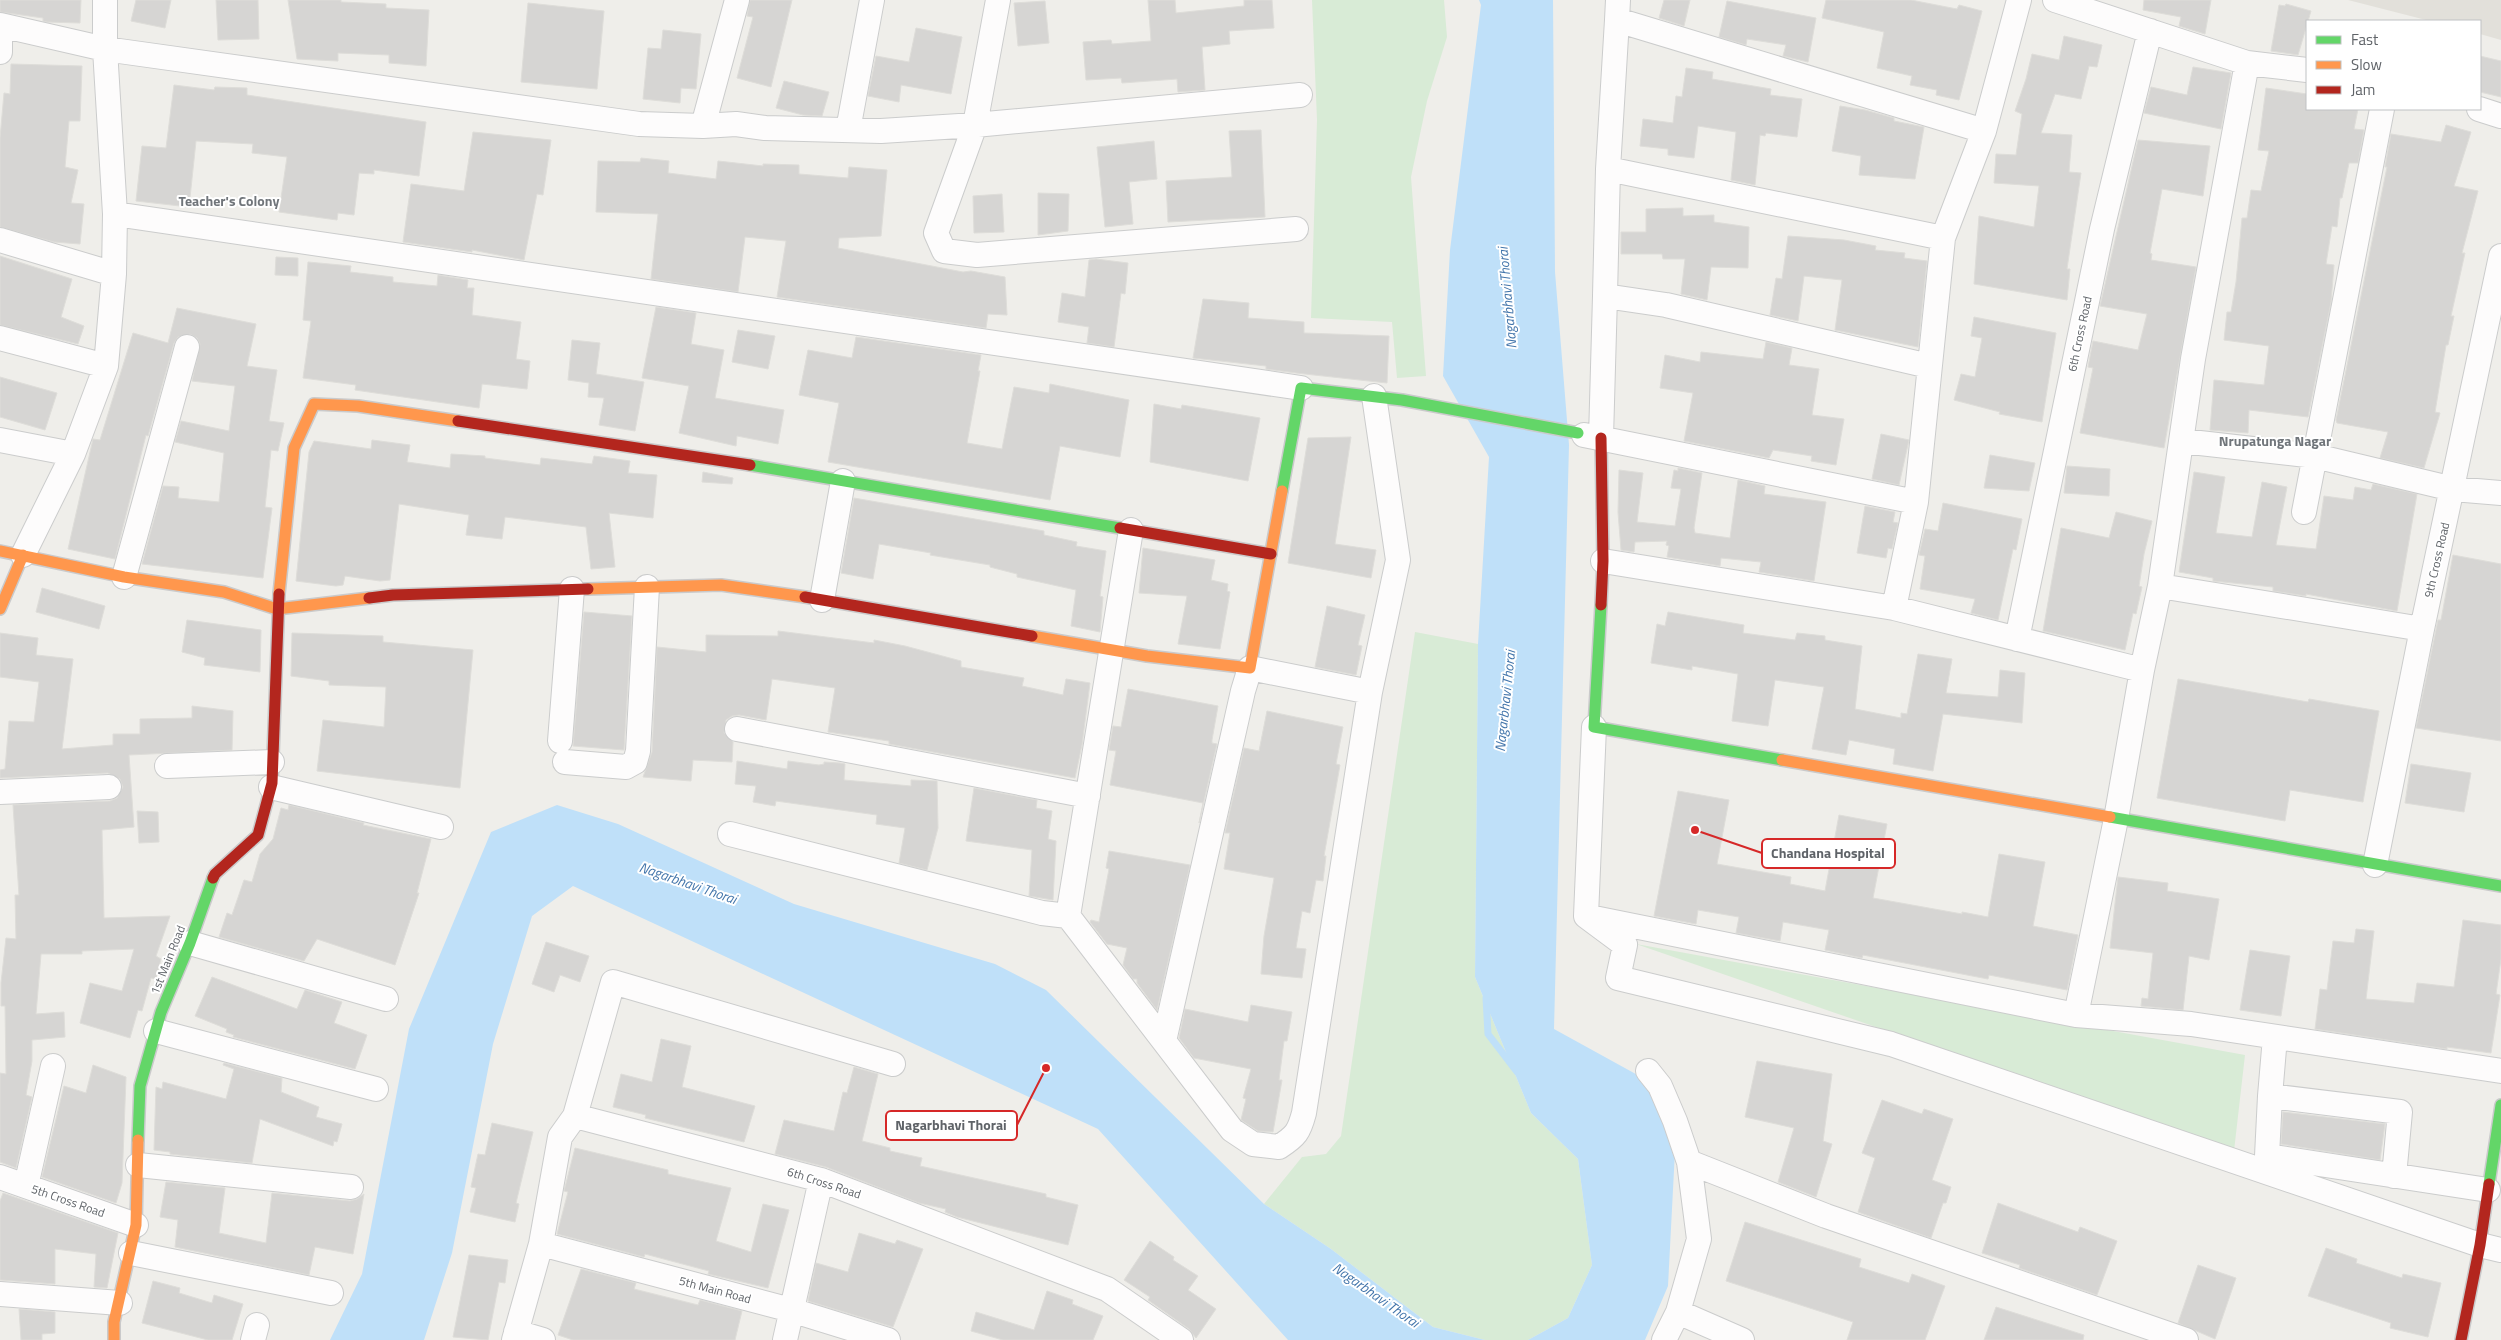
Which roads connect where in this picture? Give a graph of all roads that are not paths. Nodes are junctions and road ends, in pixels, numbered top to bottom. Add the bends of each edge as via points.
1 (105, 0) edge
2 (737, 0) edge
3 (872, 0) edge
4 (998, 0) edge
5 (2019, 0) edge
6 (2055, 0) edge
7 (1618, 10) edge
8 (0, 25) edge
9 (2150, 31) junction
10 (106, 49) junction
11 (0, 52) edge
12 (2248, 63) junction
13 (2306, 70) edge
14 (1300, 95) dead end
15 (2382, 110) edge
16 (2481, 110) edge
17 (2501, 116) edge
18 (975, 125) junction
19 (703, 126) junction
20 (848, 130) junction
21 (1984, 131) junction
22 (1608, 169) junction
23 (115, 214) junction
24 (1296, 229) dead end
25 (1943, 238) junction
26 (0, 240) edge
27 (2501, 256) edge
28 (114, 274) junction
29 (1605, 296) junction
30 (0, 338) edge
31 (187, 347) dead end
32 (106, 366) junction
33 (1929, 366) junction
34 (1301, 388) junction
35 (1374, 396) junction
36 (1589, 436) junction
37 (0, 440) edge
38 (2182, 441) junction
39 (73, 454) junction
40 (2315, 456) junction
41 (844, 481) junction
42 (2453, 489) junction
43 (2501, 493) edge
44 (1916, 502) junction
45 (2304, 512) dead end
46 (1131, 530) junction
47 (0, 551) edge
48 (1271, 554) junction
49 (23, 556) junction
50 (1603, 561) junction
51 (124, 577) junction
52 (2160, 586) junction
53 (647, 587) junction
54 (572, 590) junction
55 (822, 600) junction
56 (1894, 608) junction
57 (0, 609) edge
58 (277, 609) junction
59 (2422, 629) junction
60 (2017, 639) junction
61 (1111, 650) junction
62 (1250, 668) junction
63 (2142, 670) junction
64 (1370, 692) junction
65 (1594, 726) junction
66 (737, 729) dead end
67 (272, 762) junction
68 (167, 766) dead end
69 (109, 787) dead end
70 (271, 787) junction
71 (0, 792) edge
72 (1088, 796) junction
73 (2116, 819) junction
74 (441, 827) dead end
75 (730, 834) dead end
76 (2374, 864) junction
77 (2501, 886) edge
78 (1068, 916) junction
79 (1586, 916) junction
80 (190, 943) junction
81 (386, 999) dead end
82 (2076, 1015) junction
83 (156, 1031) junction
84 (2275, 1037) junction
85 (1164, 1041) junction
86 (893, 1064) dead end
87 (52, 1066) dead end
88 (1648, 1071) dead end
89 (2501, 1071) edge
90 (376, 1089) dead end
91 (2270, 1096) junction
92 (2501, 1105) edge
93 (575, 1116) junction
94 (1689, 1162) junction
95 (138, 1165) junction
96 (2394, 1176) junction
97 (0, 1177) edge
98 (821, 1180) junction
99 (26, 1186) junction
100 (351, 1187) dead end
101 (2488, 1190) junction
102 (136, 1225) junction
103 (541, 1244) junction
104 (2490, 1248) edge
105 (130, 1253) junction
106 (330, 1293) dead end
107 (0, 1294) edge
108 (120, 1304) junction
109 (791, 1310) junction
110 (1678, 1312) junction
111 (515, 1336) edge
112 (114, 1340) edge
113 (543, 1340) edge
114 (785, 1340) edge
115 (888, 1340) edge
116 (1181, 1340) edge
117 (1664, 1340) edge
118 (1742, 1340) edge
119 (2186, 1340) edge
120 (2461, 1340) edge

1 - 10 street
2 - 19 street
3 - 20 street
4 - 18 street
5 - 21 street
6 - 9 street
7 - 21 street
7 - 22 street
8 - 10 street
8 - 11 street
9 - 12 street
9 - 60 street, 6th Cross Road via 2102,229
10 - 19 street via 639,124
10 - 23 street
12 - 13 street
12 - 38 street via 2193,359
14 - 18 street
15 - 40 street
16 - 17 street
18 - 20 street
18 - 24 street via 936,233 944,251 977,255
19 - 20 street via 736,124
21 - 25 street
22 - 25 street
22 - 29 street
23 - 28 street
23 - 34 street
25 - 33 street
26 - 28 street
27 - 42 street, 9th Cross Road
28 - 32 street
29 - 33 street via 1666,305
29 - 36 street
30 - 32 street
31 - 51 street
32 - 39 street
33 - 44 street
34 - 35 street
34 - 48 street
35 - 36 street
35 - 64 street via 1398,560
36 - 44 street
36 - 50 street
37 - 39 street
38 - 40 street
38 - 52 street
39 - 49 street
40 - 42 street
40 - 45 street
41 - 46 street
41 - 55 street
41 - 58 street, 1st Main Road via 694,455 368,408 314,404 294,448
42 - 43 street
42 - 59 street, 9th Cross Road
44 - 56 street
46 - 48 street
46 - 61 street
47 - 49 street
48 - 62 street
49 - 51 street
49 - 57 street
50 - 56 street
50 - 65 street
51 - 58 street via 224,592
52 - 59 street
52 - 63 street
53 - 54 street
53 - 54 street via 638,751 635,762 626,767 562,751
53 - 55 street via 721,585
54 - 58 street via 393,595
55 - 61 street
56 - 60 street
58 - 67 street, 1st Main Road
59 - 76 street, 9th Cross Road
60 - 63 street
61 - 62 street
61 - 72 street
62 - 64 street
62 - 85 street
63 - 73 street
64 - 85 street via 1299,1131 1279,1147 1244,1140 1232,1130
65 - 73 street
65 - 79 street
66 - 72 street
67 - 68 street
67 - 70 street, 1st Main Road
69 - 71 street
70 - 74 street
70 - 80 street, 1st Main Road via 258,835 216,874
72 - 78 street
73 - 76 street
73 - 82 street
75 - 78 street via 1042,913
76 - 77 street
78 - 85 street
79 - 82 street
79 - 104 street via 1625,945 1618,978 1891,1044
80 - 81 street
80 - 83 street, 1st Main Road
82 - 84 street via 2191,1024
83 - 90 street
83 - 95 street, 1st Main Road via 140,1086
84 - 89 street
84 - 91 street
86 - 93 street via 613,982
87 - 99 street
88 - 94 street via 1660,1086
91 - 96 street via 2267,1156
91 - 96 street via 2400,1112
92 - 101 street
93 - 98 street, 6th Cross Road
93 - 103 street via 560,1136
94 - 110 street via 1699,1239
94 - 119 street via 1826,1216
95 - 100 street
95 - 102 street, 1st Main Road
96 - 101 street
97 - 99 street, 5th Cross Road
98 - 109 street
98 - 116 street, 6th Cross Road via 1107,1289
99 - 102 street, 5th Cross Road
101 - 104 street
102 - 105 street, 1st Main Road
103 - 109 street, 5th Main Road
103 - 111 street
104 - 120 street
105 - 106 street
105 - 108 street, 1st Main Road
107 - 108 street
108 - 112 street, 1st Main Road via 114,1322
109 - 114 street
109 - 115 street, 5th Main Road
110 - 117 street
110 - 118 street
111 - 113 street

